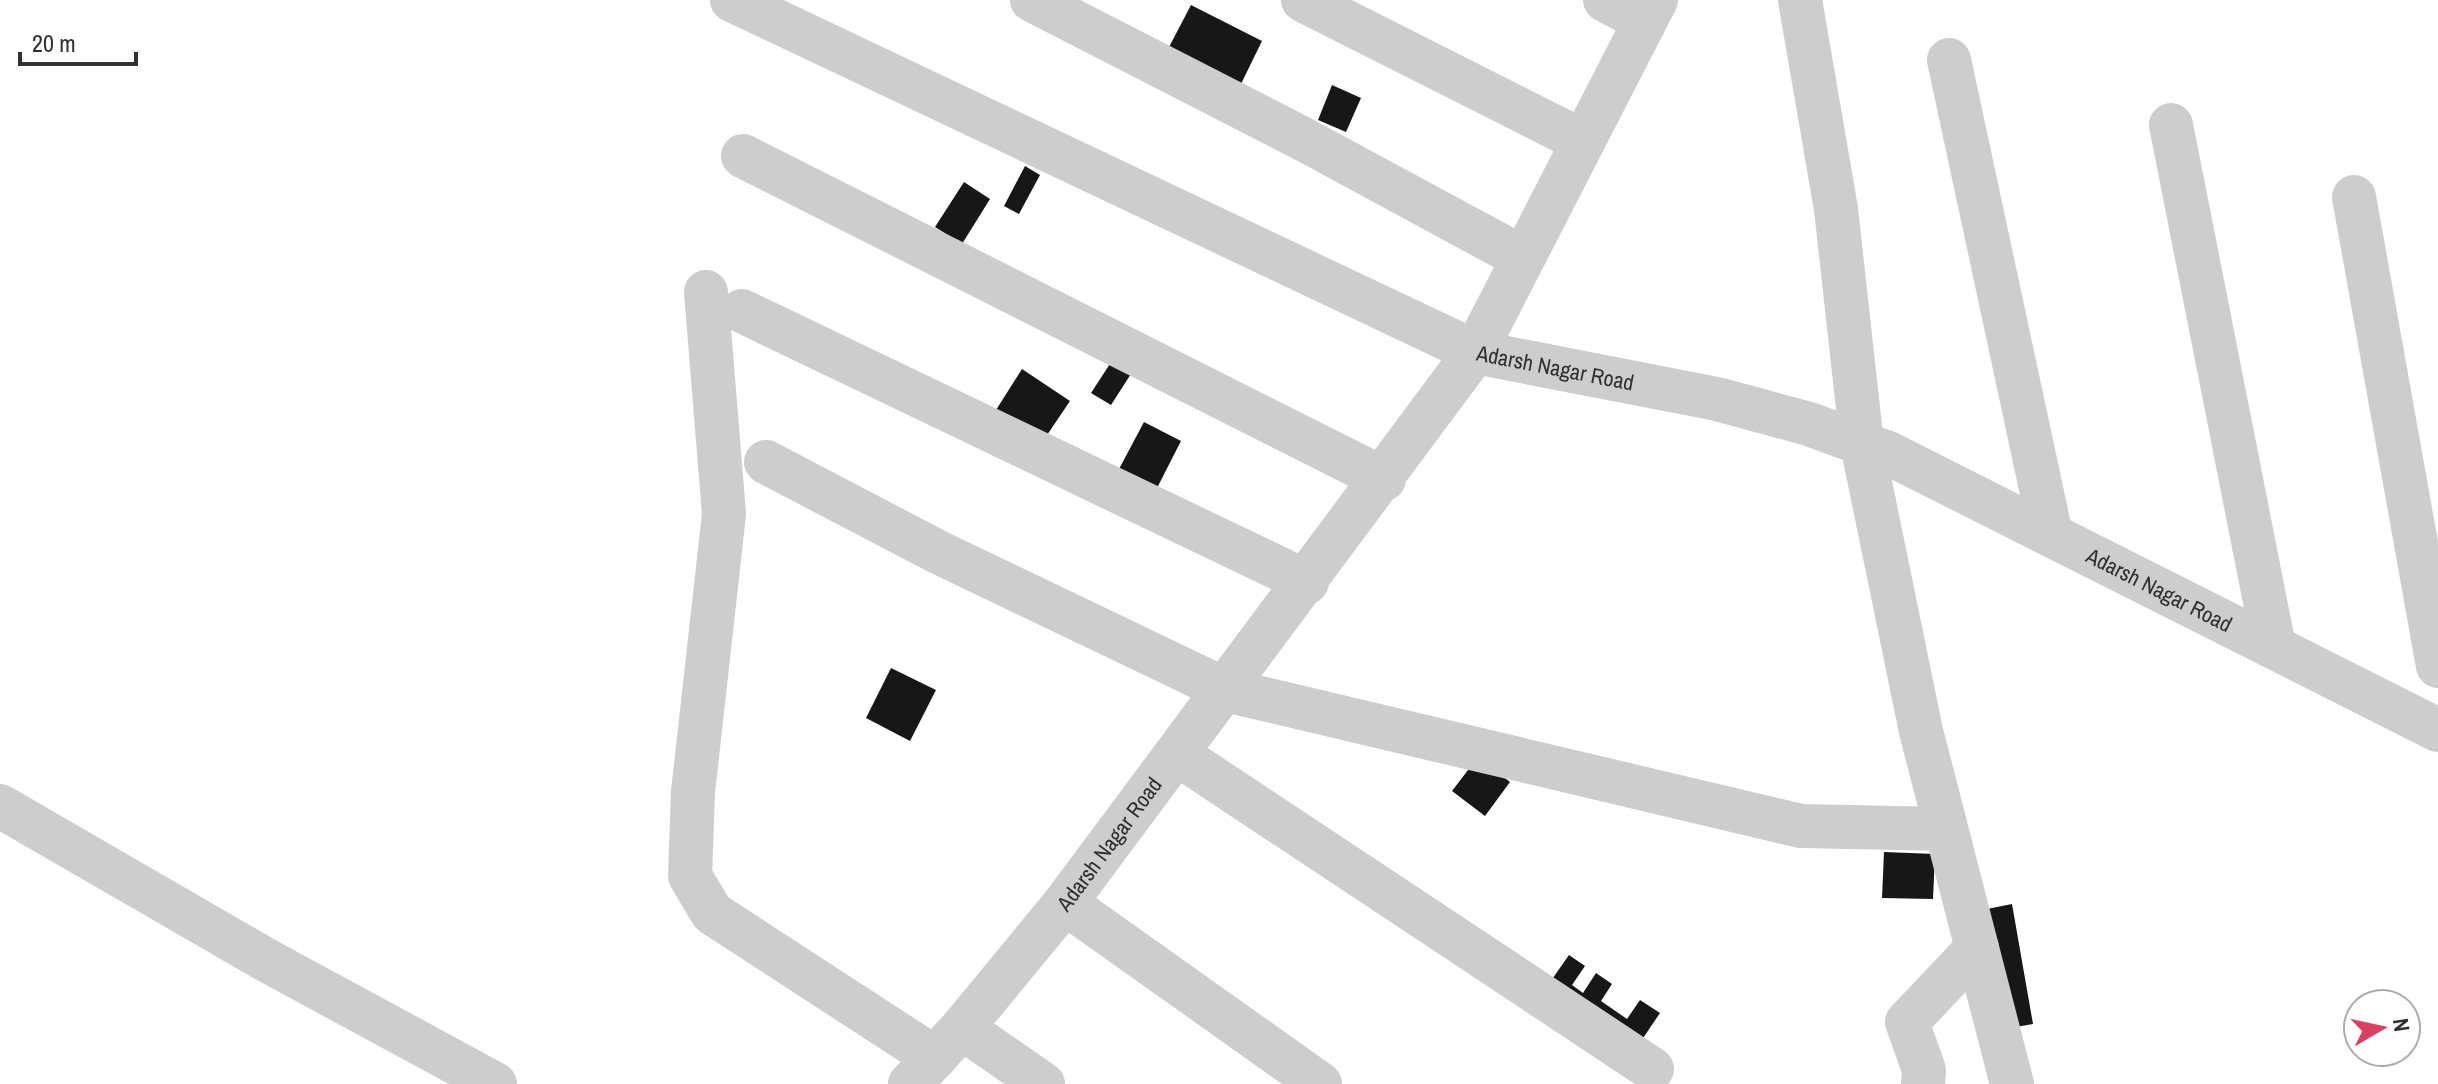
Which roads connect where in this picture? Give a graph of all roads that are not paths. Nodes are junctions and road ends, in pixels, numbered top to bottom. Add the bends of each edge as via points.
1 (732, 0) edge
2 (1032, 0) edge
3 (1303, 0) edge
4 (1605, 0) edge
5 (1800, 0) edge
6 (1650, 10) edge
7 (1949, 60) dead end
8 (2171, 125) dead end
9 (1582, 141) junction
10 (743, 156) dead end
11 (2354, 197) dead end
12 (1523, 258) junction
13 (1475, 352) junction
14 (1862, 444) junction
15 (766, 462) dead end
16 (1384, 479) junction
17 (2051, 535) junction
18 (1307, 582) junction
19 (2274, 647) junction
20 (2438, 666) edge
21 (1226, 690) junction
22 (2438, 730) edge
23 (1177, 754) junction
24 (0, 806) edge
25 (1946, 829) junction
26 (1065, 903) junction
27 (1977, 948) junction
28 (936, 1057) edge
29 (1652, 1069) dead end
30 (495, 1084) edge
31 (1043, 1084) edge
32 (1320, 1084) edge
33 (1923, 1084) edge
34 (2012, 1084) edge

1 - 13 street
2 - 12 street
3 - 9 street
4 - 6 street
5 - 14 street via 1836,209
6 - 9 street
7 - 17 street
8 - 19 street
9 - 12 street
10 - 16 street
11 - 20 street
12 - 13 street
13 - 14 street, Adarsh Nagar Road via 1717,399
13 - 16 street, Adarsh Nagar Road
14 - 17 street, Adarsh Nagar Road
14 - 25 street
15 - 21 street via 938,552
16 - 18 street, Adarsh Nagar Road
17 - 19 street, Adarsh Nagar Road
18 - 21 street, Adarsh Nagar Road
18 - 28 street via 724,302 724,514 693,792 690,876 712,913
19 - 22 street, Adarsh Nagar Road
21 - 23 street, Adarsh Nagar Road
21 - 25 street via 1801,826
23 - 26 street, Adarsh Nagar Road
23 - 29 street
24 - 30 street
25 - 27 street
26 - 28 street, Adarsh Nagar Road
26 - 32 street
27 - 33 street via 1907,1022 1924,1070
27 - 34 street
28 - 31 street

